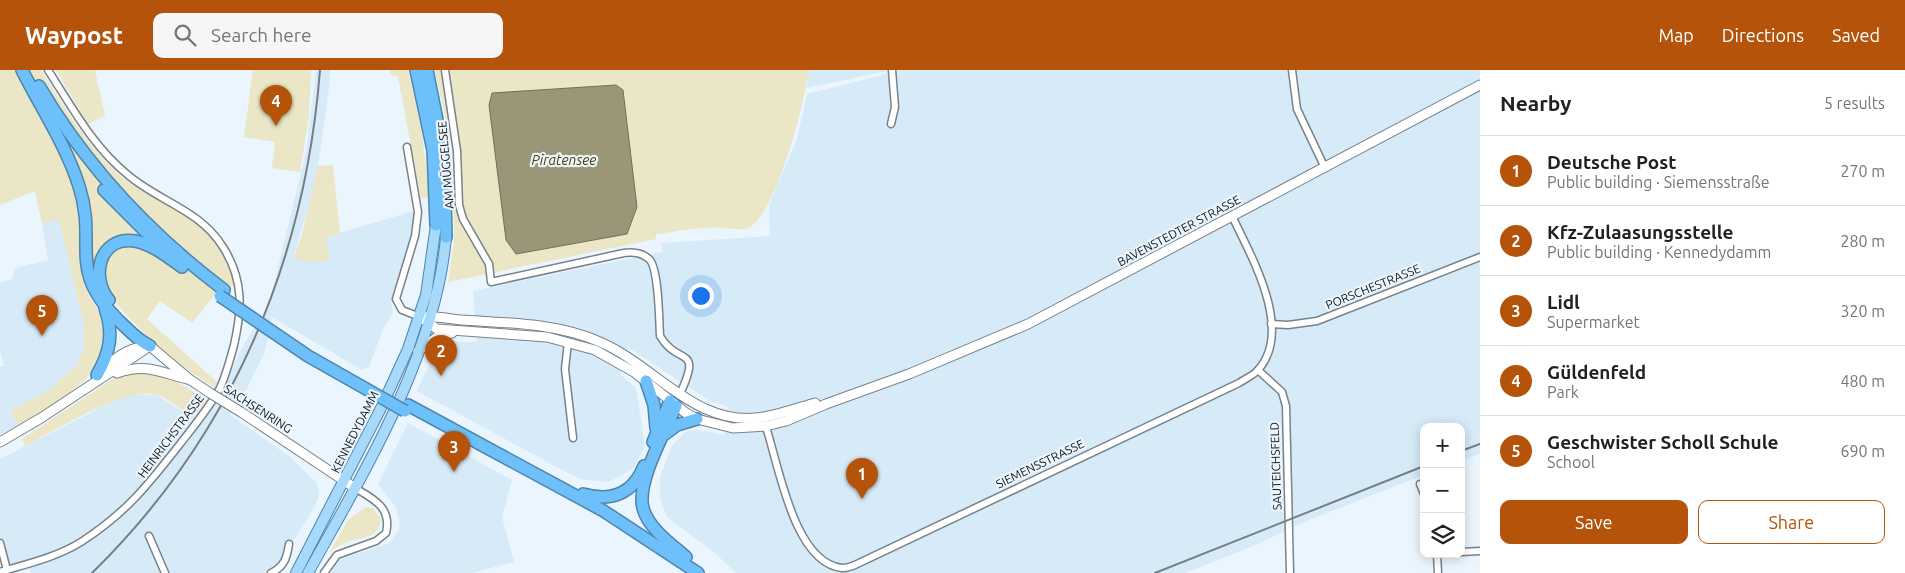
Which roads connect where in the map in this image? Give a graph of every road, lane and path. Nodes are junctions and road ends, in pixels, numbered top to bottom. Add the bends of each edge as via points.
1 (48, 70) edge
2 (416, 70) edge
3 (427, 70) edge
4 (446, 70) edge
5 (892, 70) edge
6 (1292, 70) edge
7 (29, 77) edge
8 (1480, 86) edge
9 (44, 111) junction
10 (891, 124) dead end
11 (408, 147) dead end
12 (1325, 168) junction
13 (1233, 218) junction
14 (436, 225) joint
15 (446, 237) joint
16 (1480, 257) edge
17 (182, 267) junction
18 (222, 293) junction
19 (104, 306) junction
20 (420, 317) junction
21 (430, 320) junction
22 (1271, 324) junction
23 (457, 332) junction
24 (568, 342) junction
25 (150, 346) junction
26 (418, 351) junction
27 (1258, 370) junction
28 (100, 377) junction
29 (189, 379) junction
30 (646, 381) junction
31 (398, 387) junction
32 (676, 401) junction
33 (407, 408) junction
34 (697, 419) junction
35 (764, 422) junction
36 (660, 434) junction
37 (573, 438) dead end
38 (0, 442) edge
39 (344, 481) junction
40 (355, 488) junction
41 (567, 490) junction
42 (149, 536) dead end
43 (0, 543) edge
44 (289, 544) dead end
45 (1465, 552) edge
46 (1480, 552) edge
47 (1438, 558) edge
48 (7, 570) junction
49 (0, 572) edge
50 (165, 573) edge
51 (270, 573) edge
52 (296, 573) edge
53 (308, 573) edge
54 (324, 573) edge
55 (688, 573) edge
56 (698, 573) edge
57 (704, 573) edge
58 (1290, 573) edge
59 (1438, 573) edge

1 - 48 street, HEINRICHSTRASSE via 86,130 112,161 140,184 200,220 216,237 237,276 240,313 231,358 219,389 137,499 75,546
2 - 14 highway via 433,150
3 - 15 highway via 444,155
4 - 32 street, AM MÜGGELSEE via 457,152 459,205 463,219 489,264 491,282 618,254 639,253 647,257 654,268 660,336 665,344 690,363 689,376
5 - 10 street via 895,107
6 - 12 street via 1300,117
7 - 9 highway
7 - 18 highway via 105,180
8 - 12 street, BAVENSTEDTER STRASSE
9 - 17 highway via 100,186
9 - 19 highway via 79,186 86,220 87,272
11 - 20 street via 418,212 415,236 396,299 402,310
12 - 13 street, BAVENSTEDTER STRASSE
13 - 22 street via 1265,285
13 - 35 street, BAVENSTEDTER STRASSE via 1028,324 950,358
14 - 20 main road, KENNEDYDAMM via 432,264
15 - 21 main road, KENNEDYDAMM via 442,275
16 - 22 street, PORSCHESTRASSE via 1317,321
17 - 18 highway
17 - 25 highway via 134,241 113,246 101,260 98,278 104,292
18 - 33 highway
19 - 25 highway via 140,341
19 - 28 highway via 111,339
20 - 21 street, BAVENSTEDTER STRASSE
20 - 31 main road, KENNEDYDAMM
21 - 23 street, BAVENSTEDTER STRASSE via 437,329
21 - 26 main road, KENNEDYDAMM
21 - 32 street, BAVENSTEDTER STRASSE via 525,324 599,341 619,351
22 - 27 street via 1268,354
23 - 24 street, BAVENSTEDTER STRASSE via 524,334
23 - 26 street via 437,337
24 - 30 street, BAVENSTEDTER STRASSE via 615,360
24 - 37 street via 565,369
25 - 28 street via 136,347 111,361
25 - 29 street, SACHSENRING
26 - 31 main road, KENNEDYDAMM
27 - 35 street, SIEMENSSTRASSE via 1239,383 894,548 844,568 829,564 818,556 806,540 785,499
27 - 58 street, SAUTEICHSFELD via 1282,392 1286,406
28 - 29 street via 133,368 147,368
28 - 38 street
29 - 39 street, SACHSENRING, bridge
30 - 32 street, BAVENSTEDTER STRASSE
30 - 36 highway
31 - 39 main road, KENNEDYDAMM
31 - 40 main road, KENNEDYDAMM
32 - 34 street, BAVENSTEDTER STRASSE
32 - 35 street, BAVENSTEDTER STRASSE via 722,416
32 - 36 highway
33 - 41 highway
33 - 55 highway via 598,516
34 - 35 street, BAVENSTEDTER STRASSE via 733,428
34 - 36 highway
36 - 41 highway via 642,472 626,491 602,498
36 - 57 highway via 645,483 643,507 659,532
39 - 40 street, SACHSENRING
39 - 52 main road, KENNEDYDAMM
40 - 53 main road, KENNEDYDAMM
40 - 54 street via 384,508 386,533 376,541 337,554
41 - 56 highway via 643,535
42 - 50 street
43 - 48 street
44 - 51 street via 288,556 282,566
45 - 46 street
47 - 59 street
48 - 49 street, HEINRICHSTRASSE

